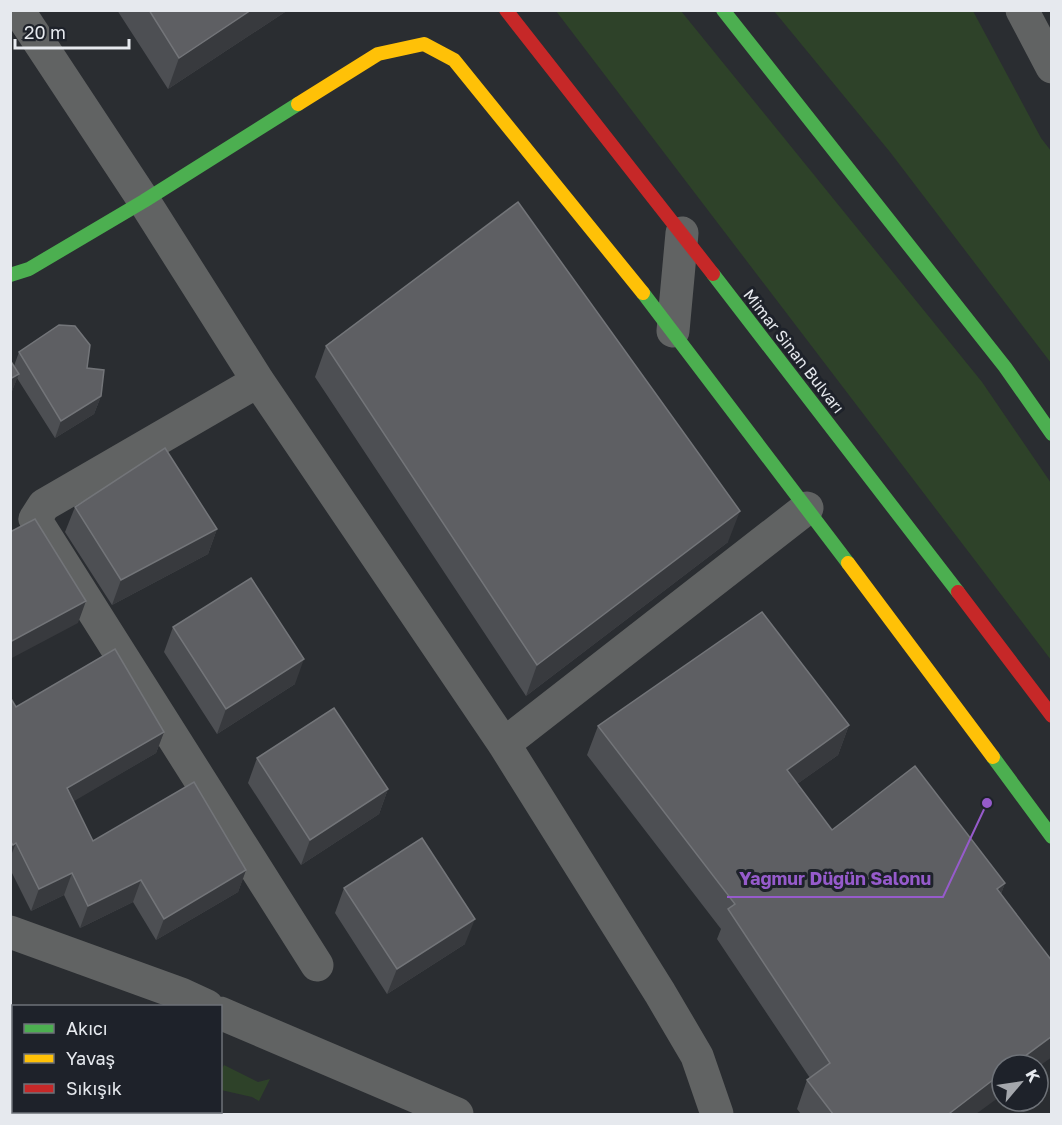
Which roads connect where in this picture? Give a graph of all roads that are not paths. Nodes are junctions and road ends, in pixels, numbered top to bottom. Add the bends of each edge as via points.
1 (18, 10) edge
2 (506, 10) edge
3 (723, 10) edge
4 (1022, 10) edge
5 (1052, 67) edge
6 (144, 201) junction
7 (682, 232) junction
8 (10, 275) edge
9 (673, 331) junction
10 (258, 381) junction
11 (1052, 434) edge
12 (807, 508) junction
13 (1052, 716) edge
14 (504, 744) junction
15 (1052, 837) edge
16 (10, 932) edge
17 (317, 965) dead end
18 (189, 1005) edge
19 (222, 1018) edge
20 (458, 1114) edge
21 (717, 1114) edge

1 - 6 street
2 - 7 main road, Mimar Sinan Bulvarı
3 - 11 main road via 1005,367
4 - 5 street
6 - 8 main road via 29,269
6 - 9 main road via 378,54 424,44 454,60
6 - 10 street
7 - 9 street
7 - 13 main road, Mimar Sinan Bulvarı
9 - 12 main road
10 - 14 street
10 - 17 street via 44,506 35,519
12 - 14 street
12 - 15 main road
14 - 21 street via 697,1056
16 - 18 street
19 - 20 street

